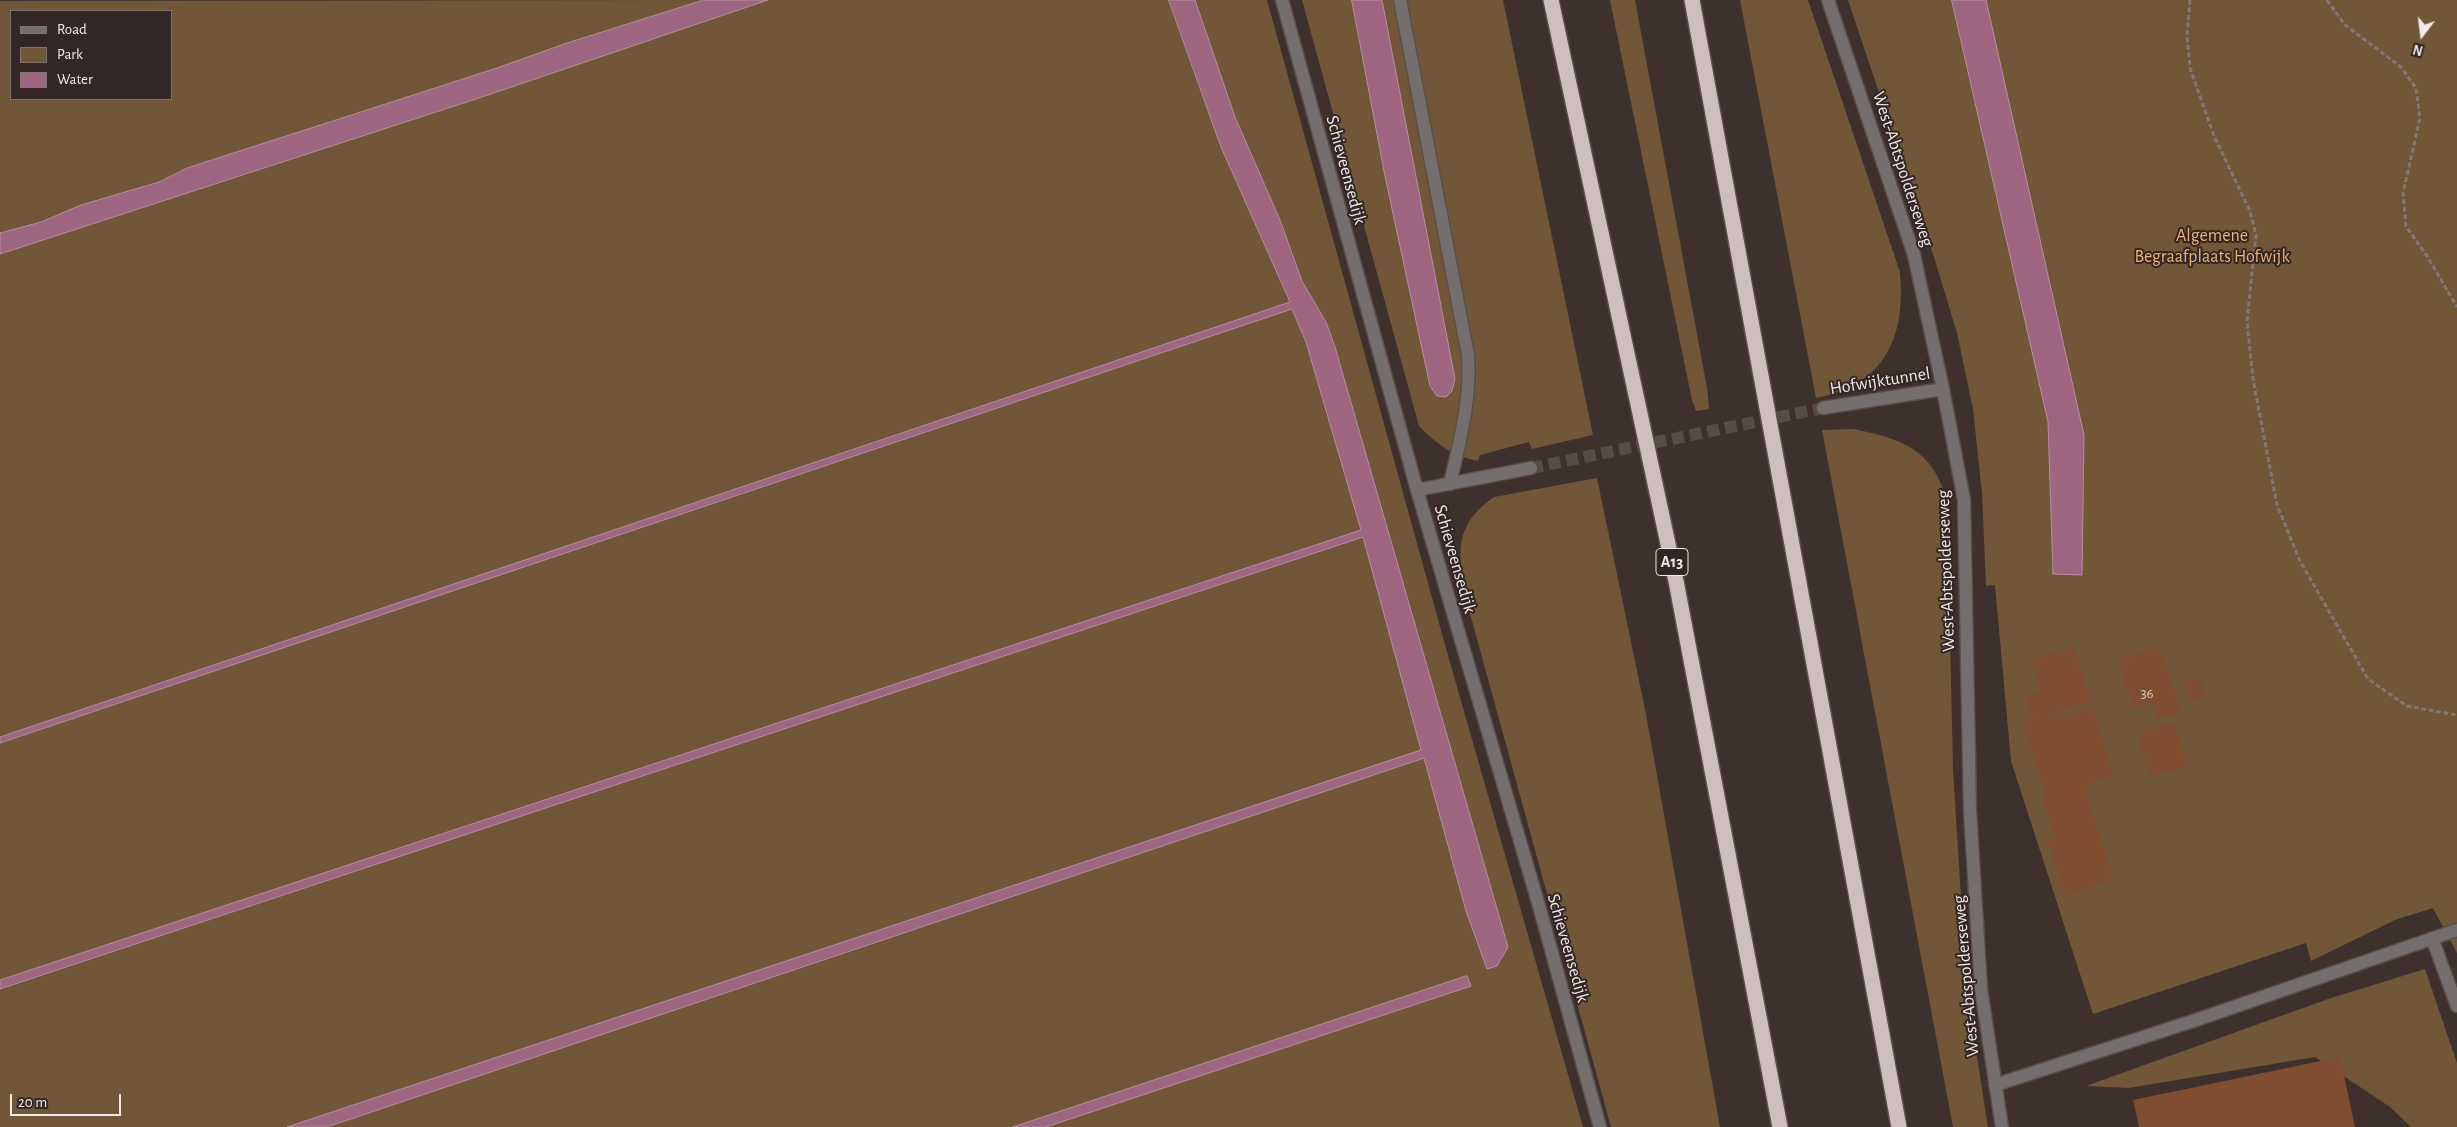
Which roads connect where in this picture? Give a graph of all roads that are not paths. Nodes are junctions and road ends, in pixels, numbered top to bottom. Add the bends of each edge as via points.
1 (1282, 0) edge
2 (1400, 0) edge
3 (1551, 0) edge
4 (1692, 0) edge
5 (1828, 0) edge
6 (1943, 389) junction
7 (1823, 408) tunnel mouth
8 (1531, 468) tunnel mouth
9 (1450, 484) junction
10 (1417, 490) junction
11 (2457, 930) edge
12 (2432, 938) junction
13 (2457, 1006) edge
14 (1995, 1085) junction
15 (1600, 1127) edge
16 (1780, 1127) edge
17 (1899, 1127) edge
18 (2002, 1127) edge

1 - 10 street, Schieveensedijk
2 - 9 street via 1468,355 1467,413
3 - 16 highway, A13 via 1676,581
4 - 17 highway
5 - 6 street, West-Abtspolderseweg via 1914,255
6 - 7 street, Hofwijktunnel
6 - 14 street, West-Abtspolderseweg via 1964,500 1970,812 1981,989
8 - 9 street
9 - 10 street
10 - 15 street, Schieveensedijk
11 - 12 street
12 - 13 street
12 - 14 street
14 - 18 street, West-Abtspolderseweg

